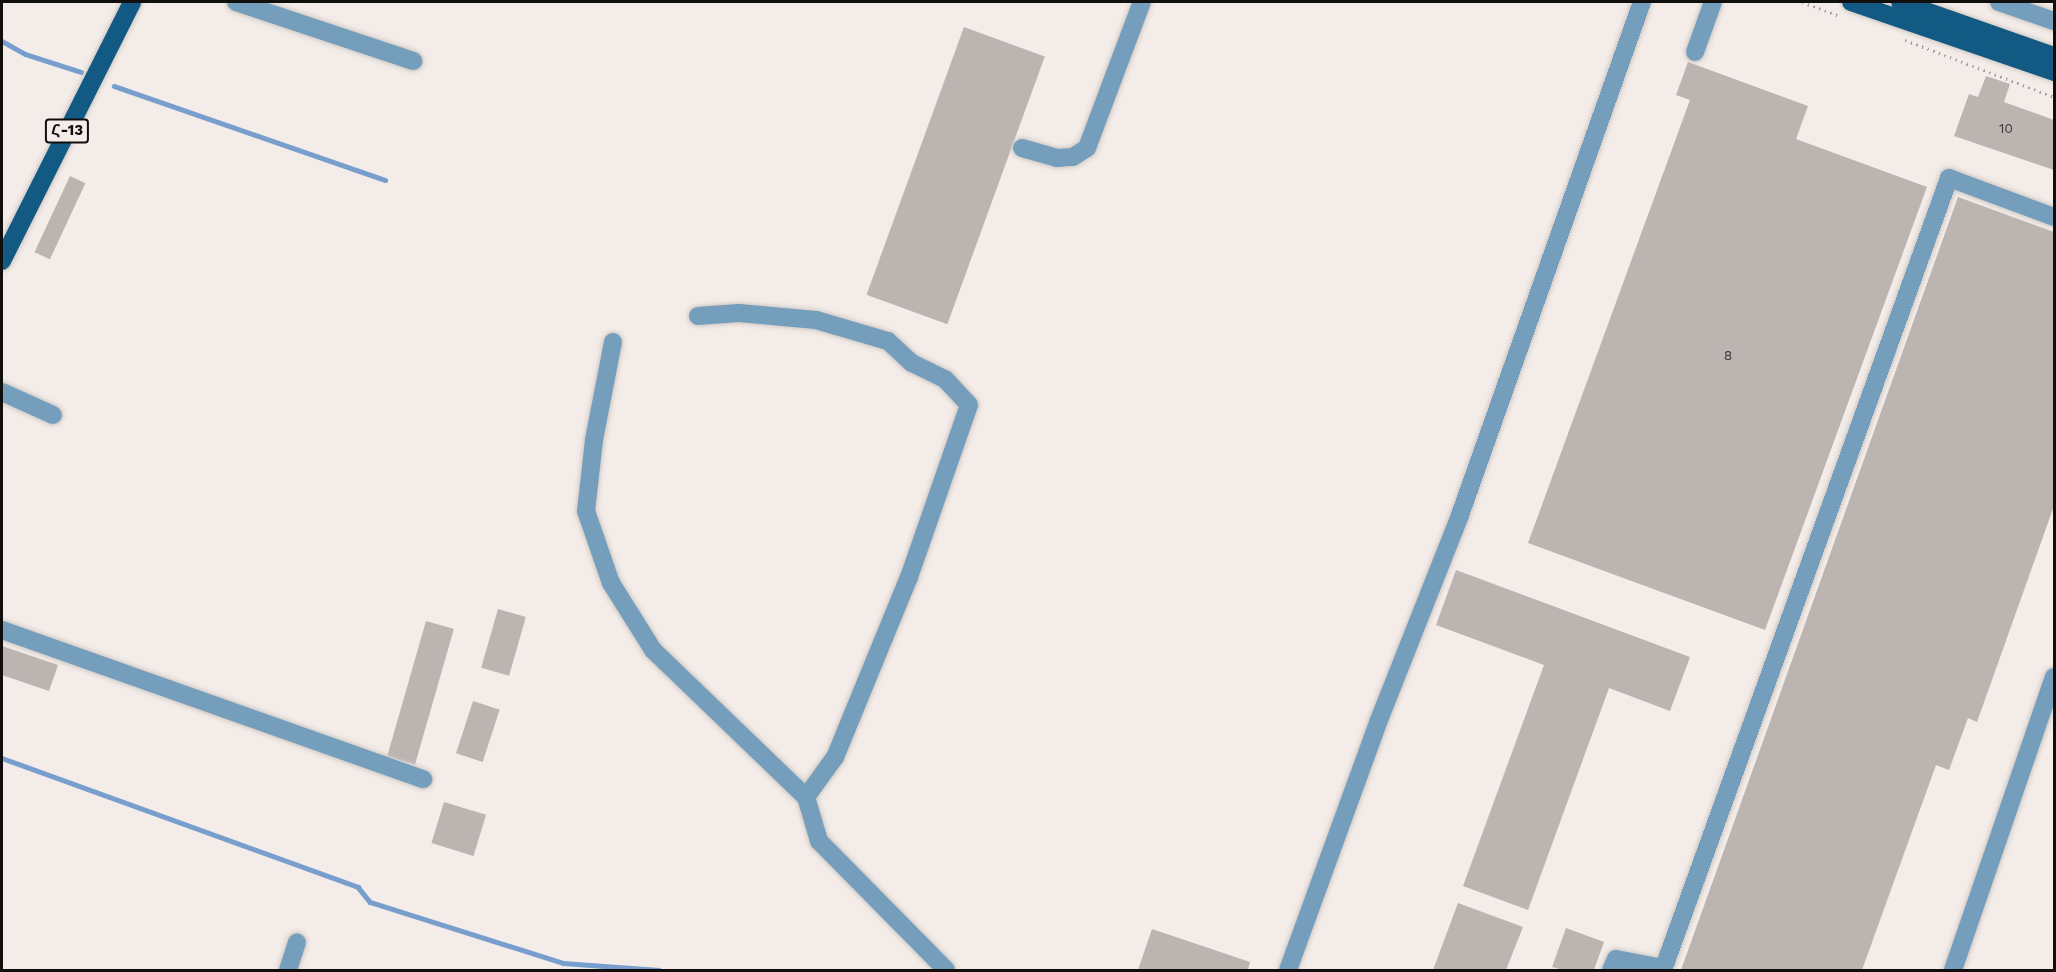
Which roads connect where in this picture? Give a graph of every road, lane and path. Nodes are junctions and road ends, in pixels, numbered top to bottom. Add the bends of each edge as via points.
1 (132, 2) edge
2 (236, 2) edge
3 (1142, 2) edge
4 (1642, 2) edge
5 (1713, 2) edge
6 (1851, 2) edge
7 (1900, 2) edge
8 (1999, 2) edge
9 (1924, 6) edge
10 (2055, 21) edge
11 (1695, 52) dead end
12 (2055, 56) edge
13 (412, 61) dead end
14 (2055, 72) edge
15 (1995, 73) dead end
16 (2055, 97) edge
17 (1022, 148) dead end
18 (2055, 217) edge
19 (2, 261) edge
20 (698, 316) dead end
21 (613, 342) dead end
22 (2, 392) edge
23 (53, 415) dead end
24 (2, 630) edge
25 (2055, 677) edge
26 (423, 779) dead end
27 (806, 797) junction
28 (297, 942) dead end
29 (1663, 969) edge
30 (288, 970) edge
31 (946, 970) edge
32 (1288, 970) edge
33 (1611, 970) edge
34 (1953, 970) edge

1 - 19 main road, Հ-13
2 - 13 lane
3 - 17 lane via 1088,148 1073,157 1058,158
4 - 32 lane via 1460,515 1379,720
5 - 11 lane
6 - 14 main road
7 - 9 main road
8 - 10 lane
9 - 12 main road
15 - 16 path
18 - 29 lane via 1949,178
20 - 27 lane via 739,313 816,320 888,341 912,363 945,379 969,405 909,577 835,757
21 - 27 lane via 594,440 586,511 611,583 653,650
22 - 23 lane
24 - 26 lane
25 - 34 lane
27 - 31 lane via 819,841
28 - 30 lane
29 - 33 lane via 1616,959

